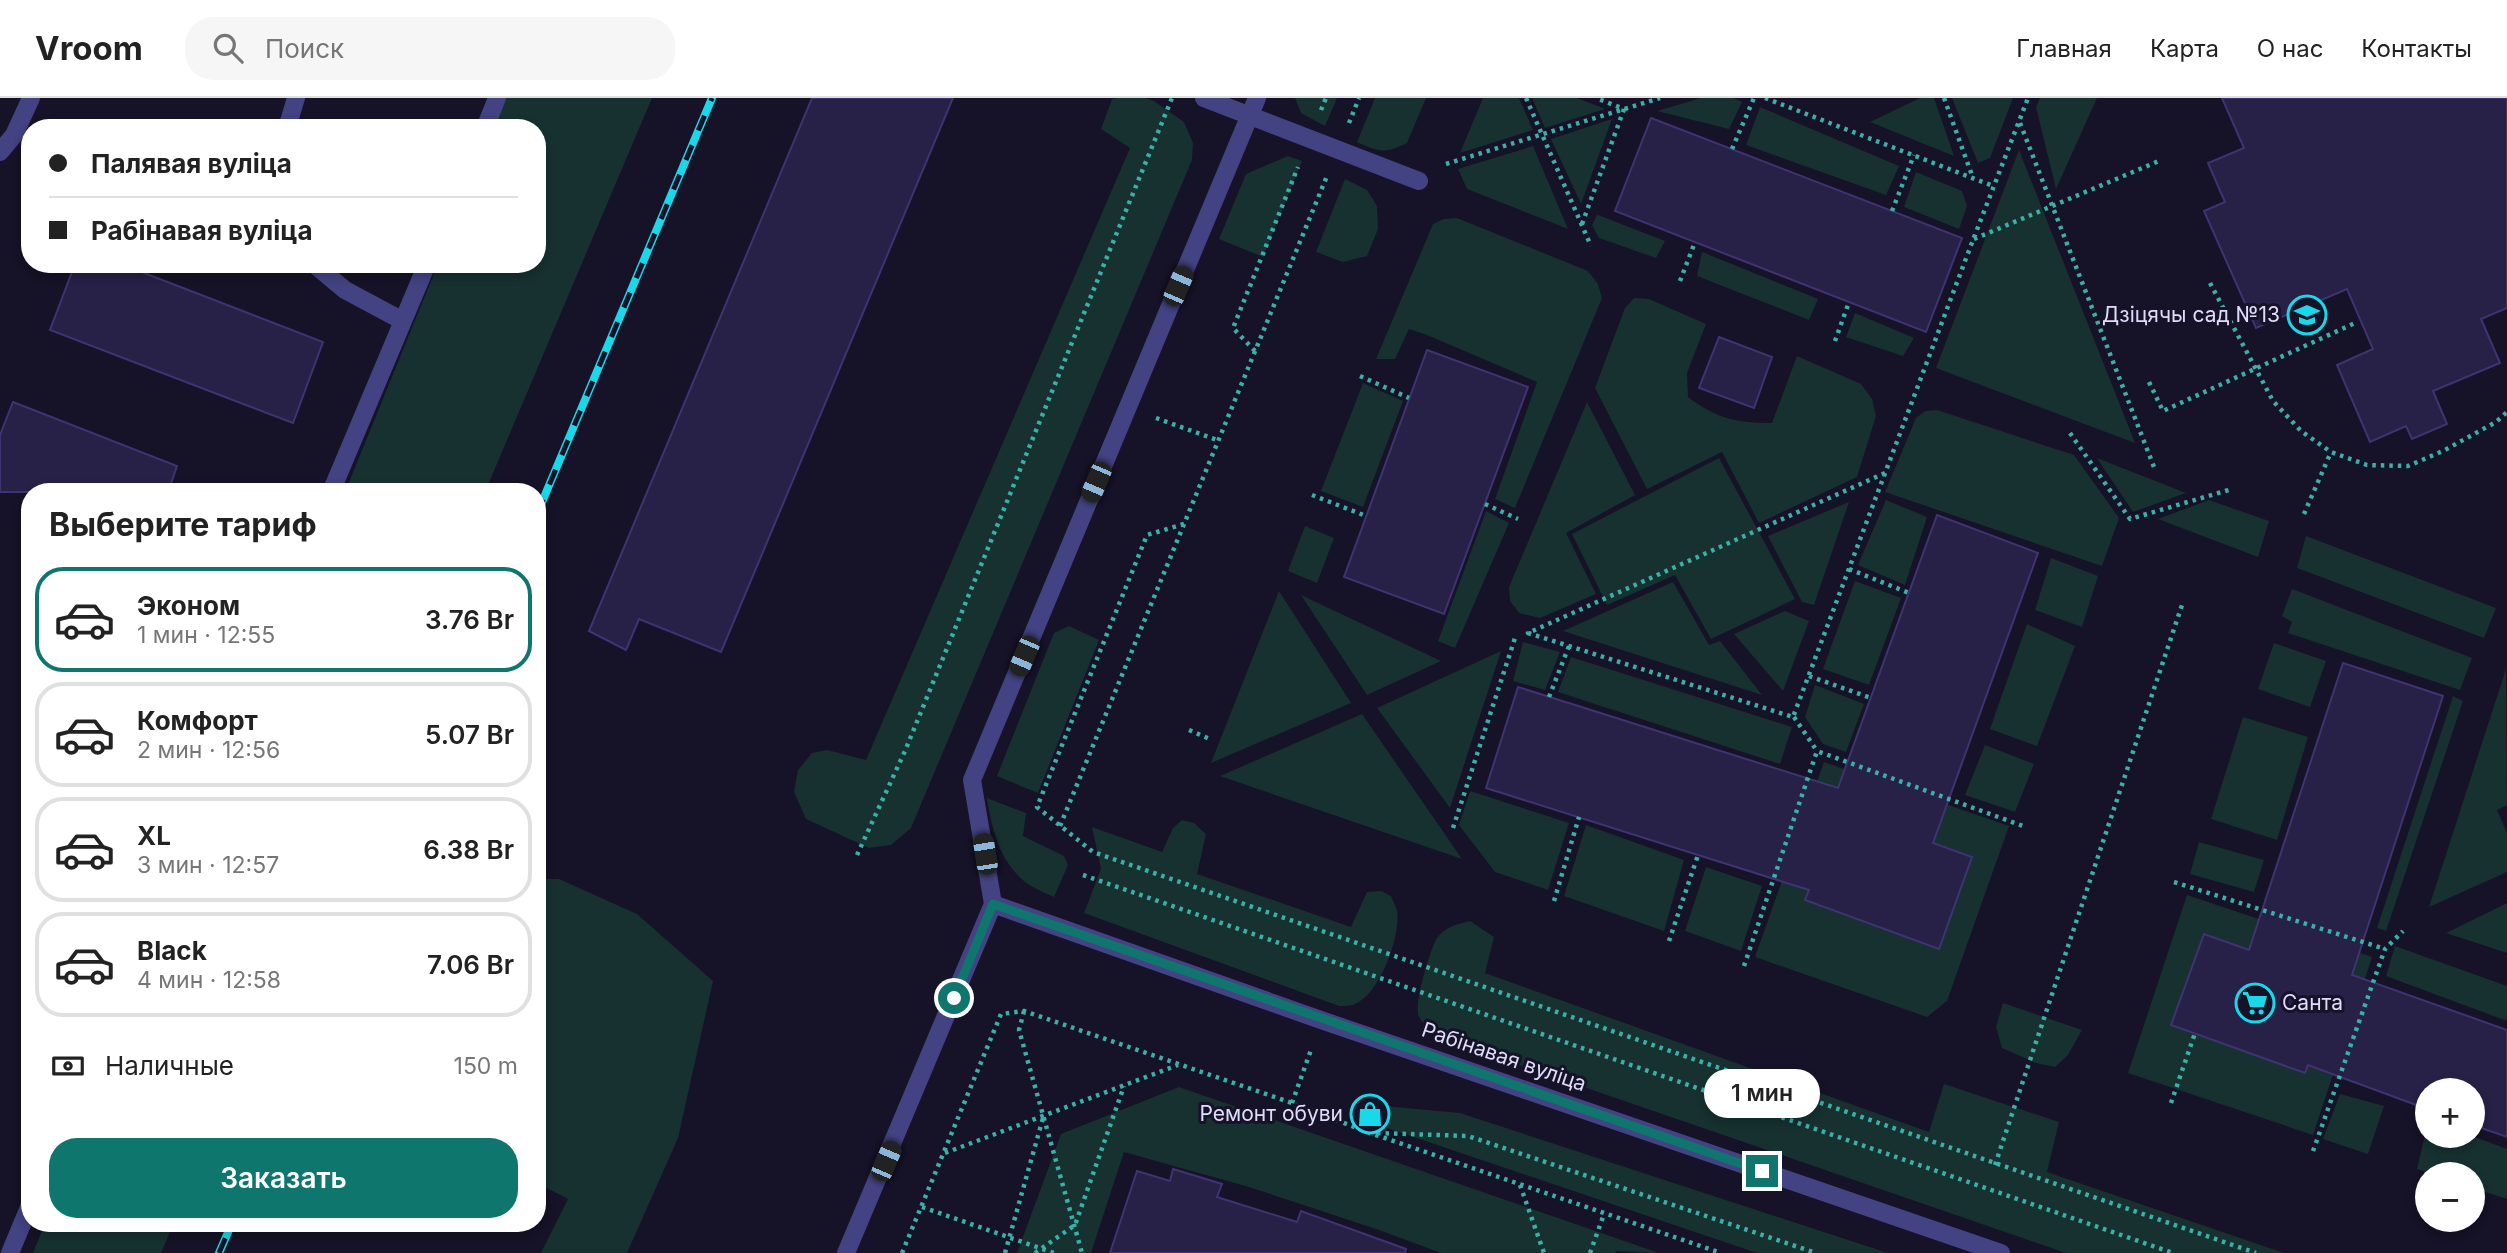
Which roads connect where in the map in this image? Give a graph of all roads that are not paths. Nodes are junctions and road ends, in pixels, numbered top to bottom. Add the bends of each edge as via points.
1 (31, 98) edge
2 (296, 98) edge
3 (497, 98) edge
4 (1204, 98) edge
5 (1257, 98) edge
6 (1249, 117) junction
7 (21, 119) edge
8 (290, 119) edge
9 (489, 119) edge
10 (21, 120) edge
11 (0, 152) edge
12 (1419, 181) dead end
13 (325, 273) edge
14 (423, 273) edge
15 (403, 321) junction
16 (335, 483) edge
17 (993, 904) junction
18 (21, 1227) edge
19 (10, 1253) edge
20 (846, 1253) edge
21 (2001, 1253) edge

1 - 7 street
2 - 8 street
3 - 9 street
4 - 6 street
5 - 6 street
6 - 12 street
6 - 17 street via 972,780
10 - 11 street
13 - 15 street via 345,290
14 - 15 street
15 - 16 street
17 - 20 street
17 - 21 street, Рабінавая вуліца
18 - 19 street

